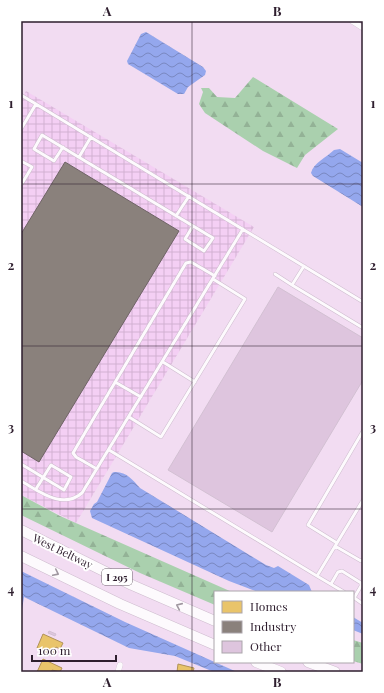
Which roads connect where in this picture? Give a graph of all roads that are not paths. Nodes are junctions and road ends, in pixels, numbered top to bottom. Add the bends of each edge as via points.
1 (352, 21) edge
2 (363, 28) edge
3 (21, 95) edge
4 (36, 104) junction
5 (21, 129) edge
6 (91, 137) junction
7 (63, 147) junction
8 (79, 157) junction
9 (21, 161) edge
10 (21, 185) edge
11 (189, 196) junction
12 (176, 216) junction
13 (193, 226) junction
14 (244, 229) junction
15 (304, 266) junction
16 (275, 274) dead end
17 (214, 278) junction
18 (292, 285) junction
19 (363, 302) edge
20 (363, 328) edge
21 (163, 362) junction
22 (115, 382) junction
23 (194, 382) junction
24 (141, 397) junction
25 (129, 417) junction
26 (363, 431) edge
27 (109, 450) junction
28 (21, 464) edge
29 (97, 469) junction
30 (43, 477) junction
31 (21, 481) edge
32 (36, 489) junction
33 (363, 500) edge
34 (21, 530) edge
35 (336, 544) junction
36 (21, 556) edge
37 (363, 560) edge
38 (317, 576) junction
39 (331, 584) junction
40 (342, 591) edge
41 (354, 598) edge
42 (363, 604) edge
43 (214, 621) edge
44 (214, 645) edge
45 (258, 663) edge
46 (311, 663) edge
47 (120, 665) dead end
48 (118, 672) edge
49 (281, 672) edge
50 (335, 672) edge

1 - 2 street
3 - 4 lane
4 - 5 lane
4 - 6 lane
6 - 8 lane
6 - 11 lane
7 - 7 lane via 42,135 34,149 54,162
7 - 8 lane
8 - 12 lane
9 - 10 lane via 32,167
11 - 12 lane
11 - 14 lane
12 - 13 lane
13 - 13 lane via 185,239 204,251 213,238
14 - 15 lane
14 - 17 lane
15 - 18 lane
15 - 19 lane
16 - 18 lane
17 - 21 lane
17 - 22 lane via 191,262 186,263
17 - 23 lane via 245,299
18 - 20 lane
21 - 23 lane
21 - 24 lane
22 - 24 lane
22 - 29 lane via 73,453
23 - 25 lane via 161,437
24 - 25 lane
25 - 27 lane
26 - 35 lane via 308,524
27 - 29 lane
27 - 38 lane
28 - 30 lane
29 - 32 lane via 86,488 76,498 52,498
30 - 30 lane via 51,464 72,477 64,490
30 - 32 lane
31 - 32 lane
33 - 35 lane
43 -> 34 highway, West Beltway / I 295 via 132,585
35 - 37 lane
35 - 38 lane
36 -> 44 highway, West Beltway / I 295 via 120,604
38 - 39 lane
39 - 40 lane
39 - 41 lane via 338,572 342,571 361,583
41 - 42 lane
45 - 49 highway
46 - 50 highway
47 - 48 street

